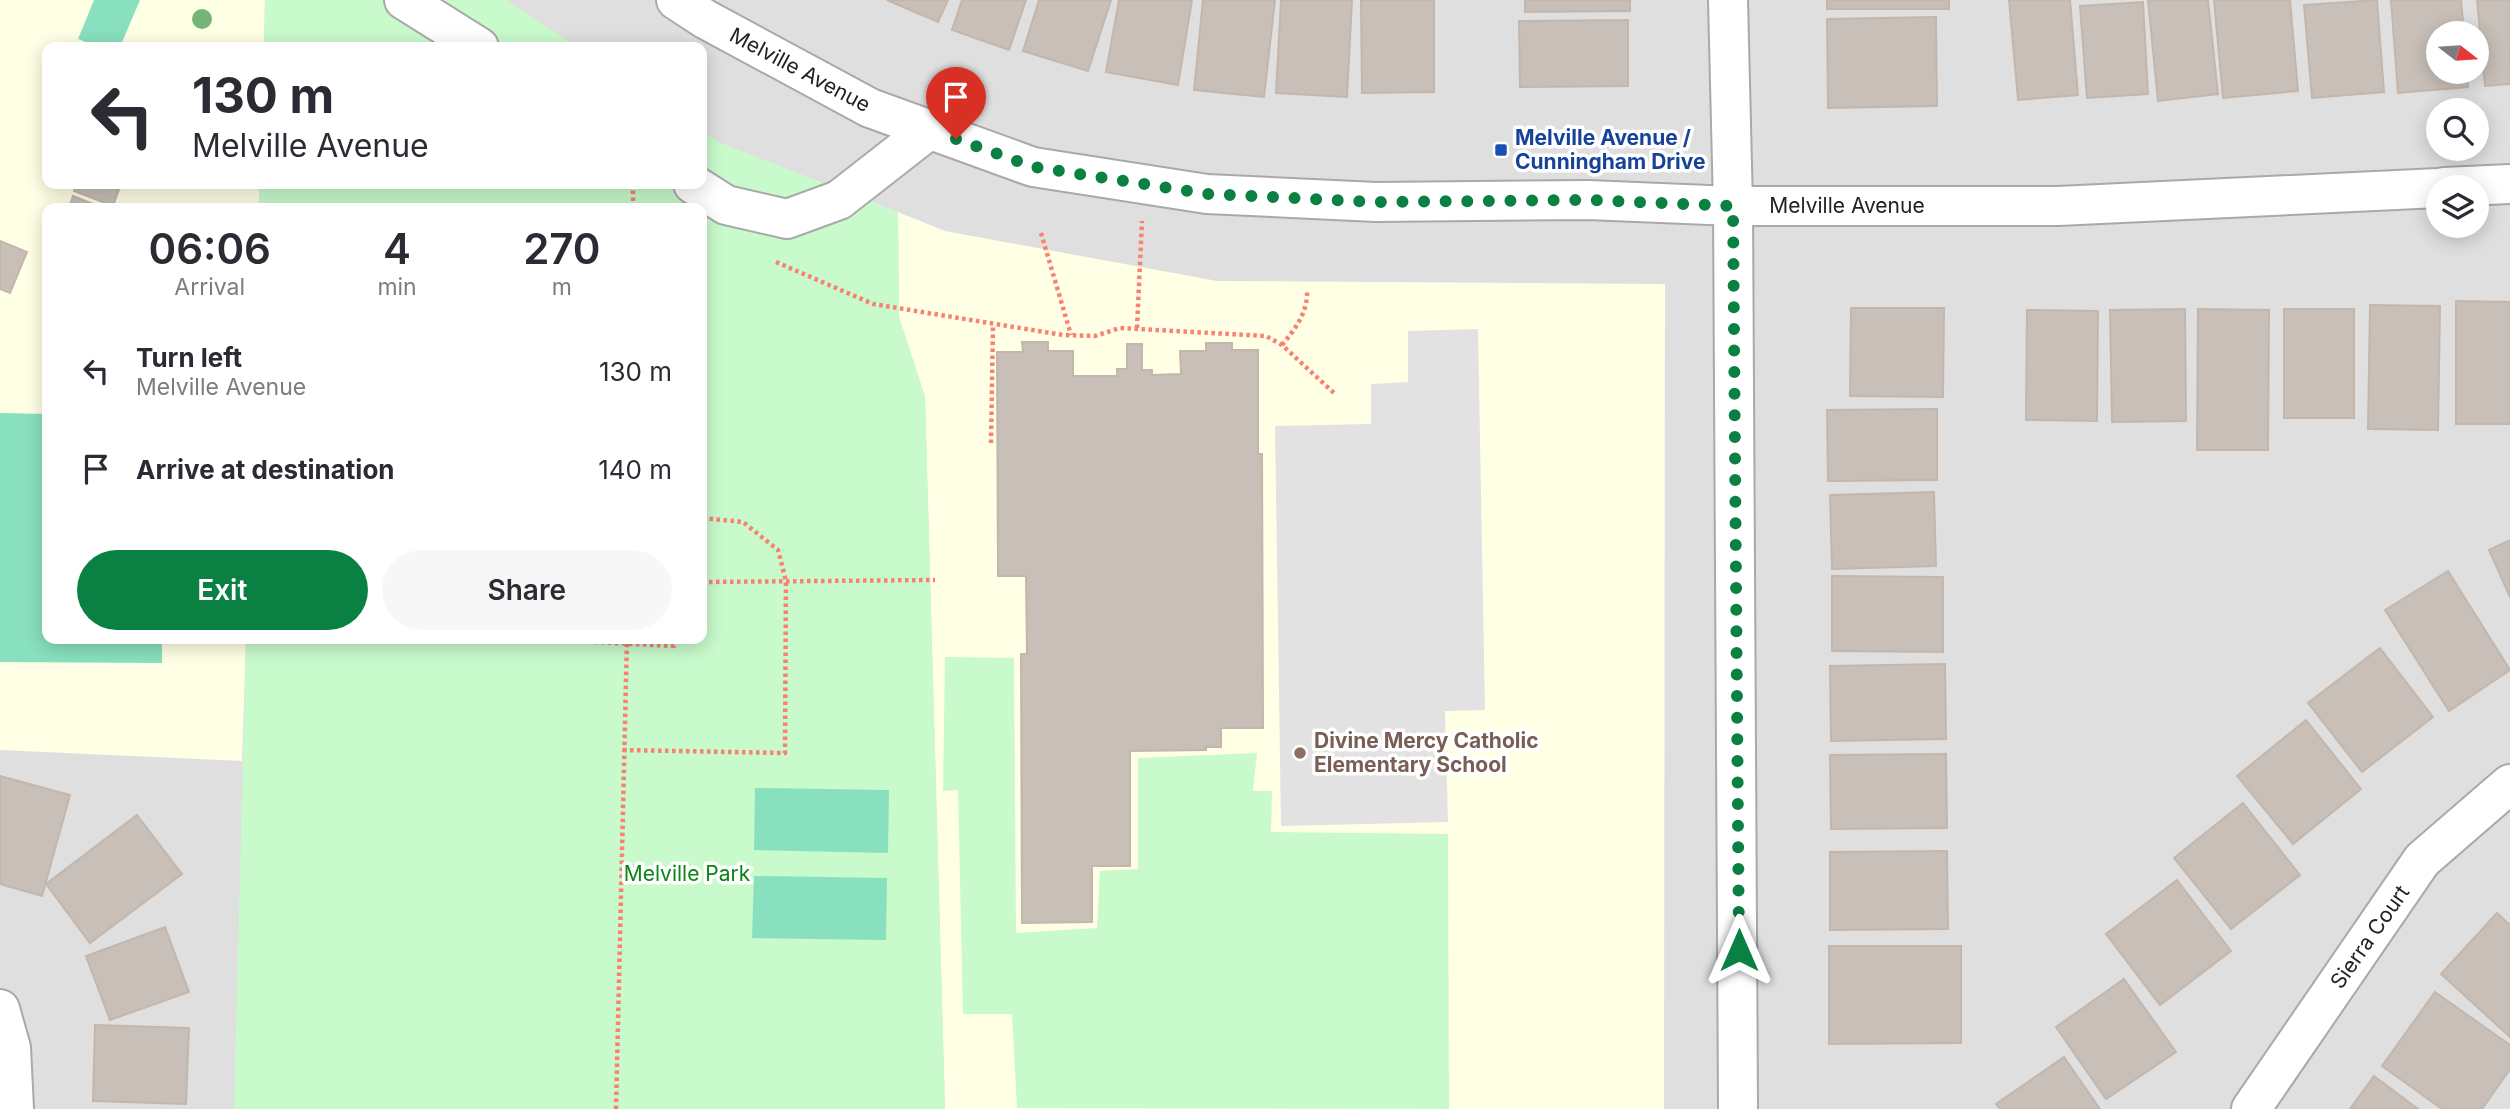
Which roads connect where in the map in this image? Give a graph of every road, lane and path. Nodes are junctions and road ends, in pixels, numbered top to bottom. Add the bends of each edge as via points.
1 (404, 0) edge
2 (676, 0) edge
3 (1728, 0) edge
4 (471, 42) edge
5 (930, 129) junction
6 (1144, 184) junction
7 (2510, 184) edge
8 (2489, 185) edge
9 (701, 189) edge
10 (2426, 189) edge
11 (1733, 206) junction
12 (1041, 233) dead end
13 (776, 262) dead end
14 (1307, 290) dead end
15 (993, 324) junction
16 (1136, 328) junction
17 (1071, 335) junction
18 (1282, 345) junction
19 (1334, 393) dead end
20 (991, 443) dead end
21 (707, 519) edge
22 (935, 580) dead end
23 (786, 581) junction
24 (707, 582) edge
25 (627, 644) edge
26 (655, 644) edge
27 (674, 644) edge
28 (623, 750) junction
29 (2510, 784) edge
30 (0, 1009) edge
31 (14, 1109) edge
32 (617, 1109) edge
33 (1738, 1109) edge
34 (2251, 1109) edge

1 - 4 street
2 - 5 street, Melville Avenue via 870,108
3 - 11 street
5 - 6 street, Melville Avenue via 1034,167
5 - 9 street via 839,200 787,219 726,205
6 - 11 street, Melville Avenue via 1208,194 1376,202 1588,200
6 - 16 path
7 - 8 street
10 - 11 street, Melville Avenue via 2058,206
11 - 33 street
12 - 17 path
13 - 15 path via 873,304
14 - 18 path via 1300,322
15 - 17 path
15 - 20 path
16 - 17 path via 1095,336
16 - 18 path via 1246,333
18 - 19 path
21 - 23 path via 743,523 778,550
22 - 23 path
23 - 24 path
23 - 28 path via 785,753
25 - 28 path
26 - 27 path
28 - 32 path
29 - 34 street, Sierra Court via 2422,860
30 - 31 street via 11,1048

